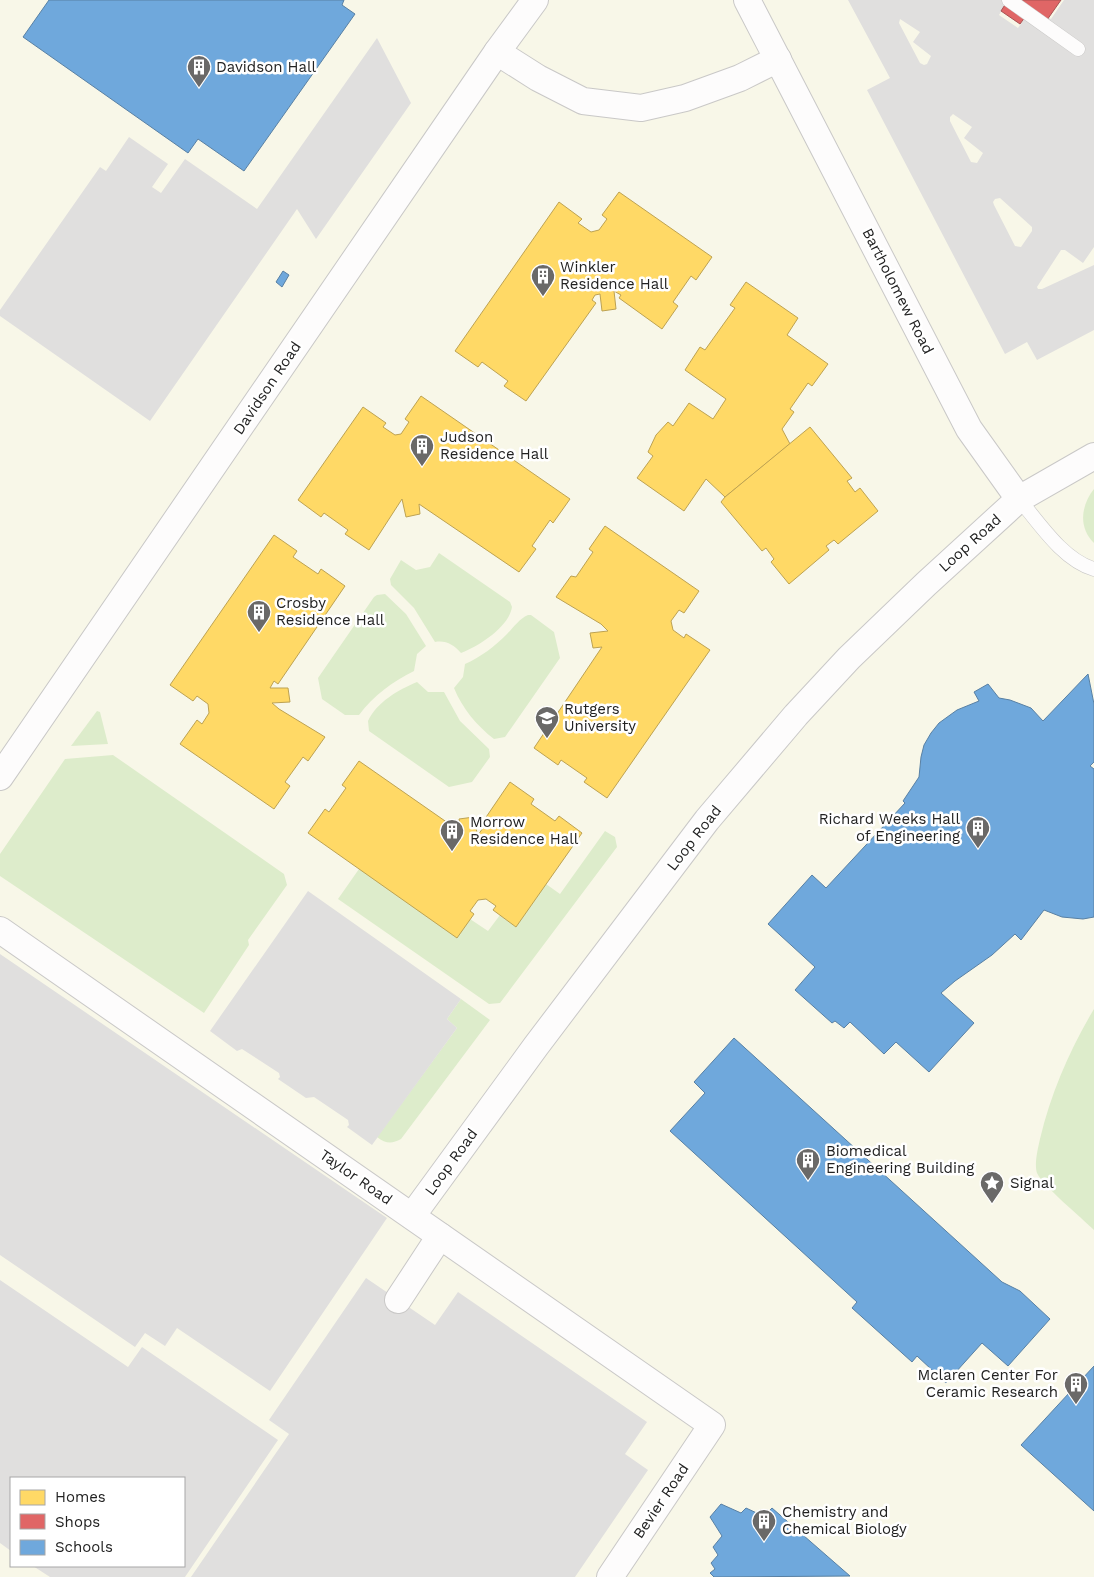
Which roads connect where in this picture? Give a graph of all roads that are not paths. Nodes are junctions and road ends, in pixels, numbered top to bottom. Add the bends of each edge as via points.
1 (535, 0) edge
2 (747, 0) edge
3 (1008, 0) edge
4 (1078, 49) dead end
5 (497, 52) junction
6 (778, 59) junction
7 (1094, 456) edge
8 (1019, 499) junction
9 (1094, 569) edge
10 (0, 777) edge
11 (0, 930) edge
12 (412, 1216) junction
13 (440, 1236) junction
14 (398, 1300) dead end
15 (712, 1425) joint
16 (610, 1577) edge

1 - 5 street, Davidson Road
2 - 6 street, Bartholomew Road
3 - 4 lane
5 - 6 street via 583,101 640,108 685,98 740,78
5 - 10 street, Davidson Road
6 - 8 street, Bartholomew Road via 969,429
7 - 8 street
8 - 9 lane via 1054,542
8 - 12 street, Loop Road via 848,658 706,820
11 - 12 street, Taylor Road
12 - 13 street, Taylor Road
13 - 14 street
13 - 15 street, Taylor Road
15 - 16 street, Bevier Road

